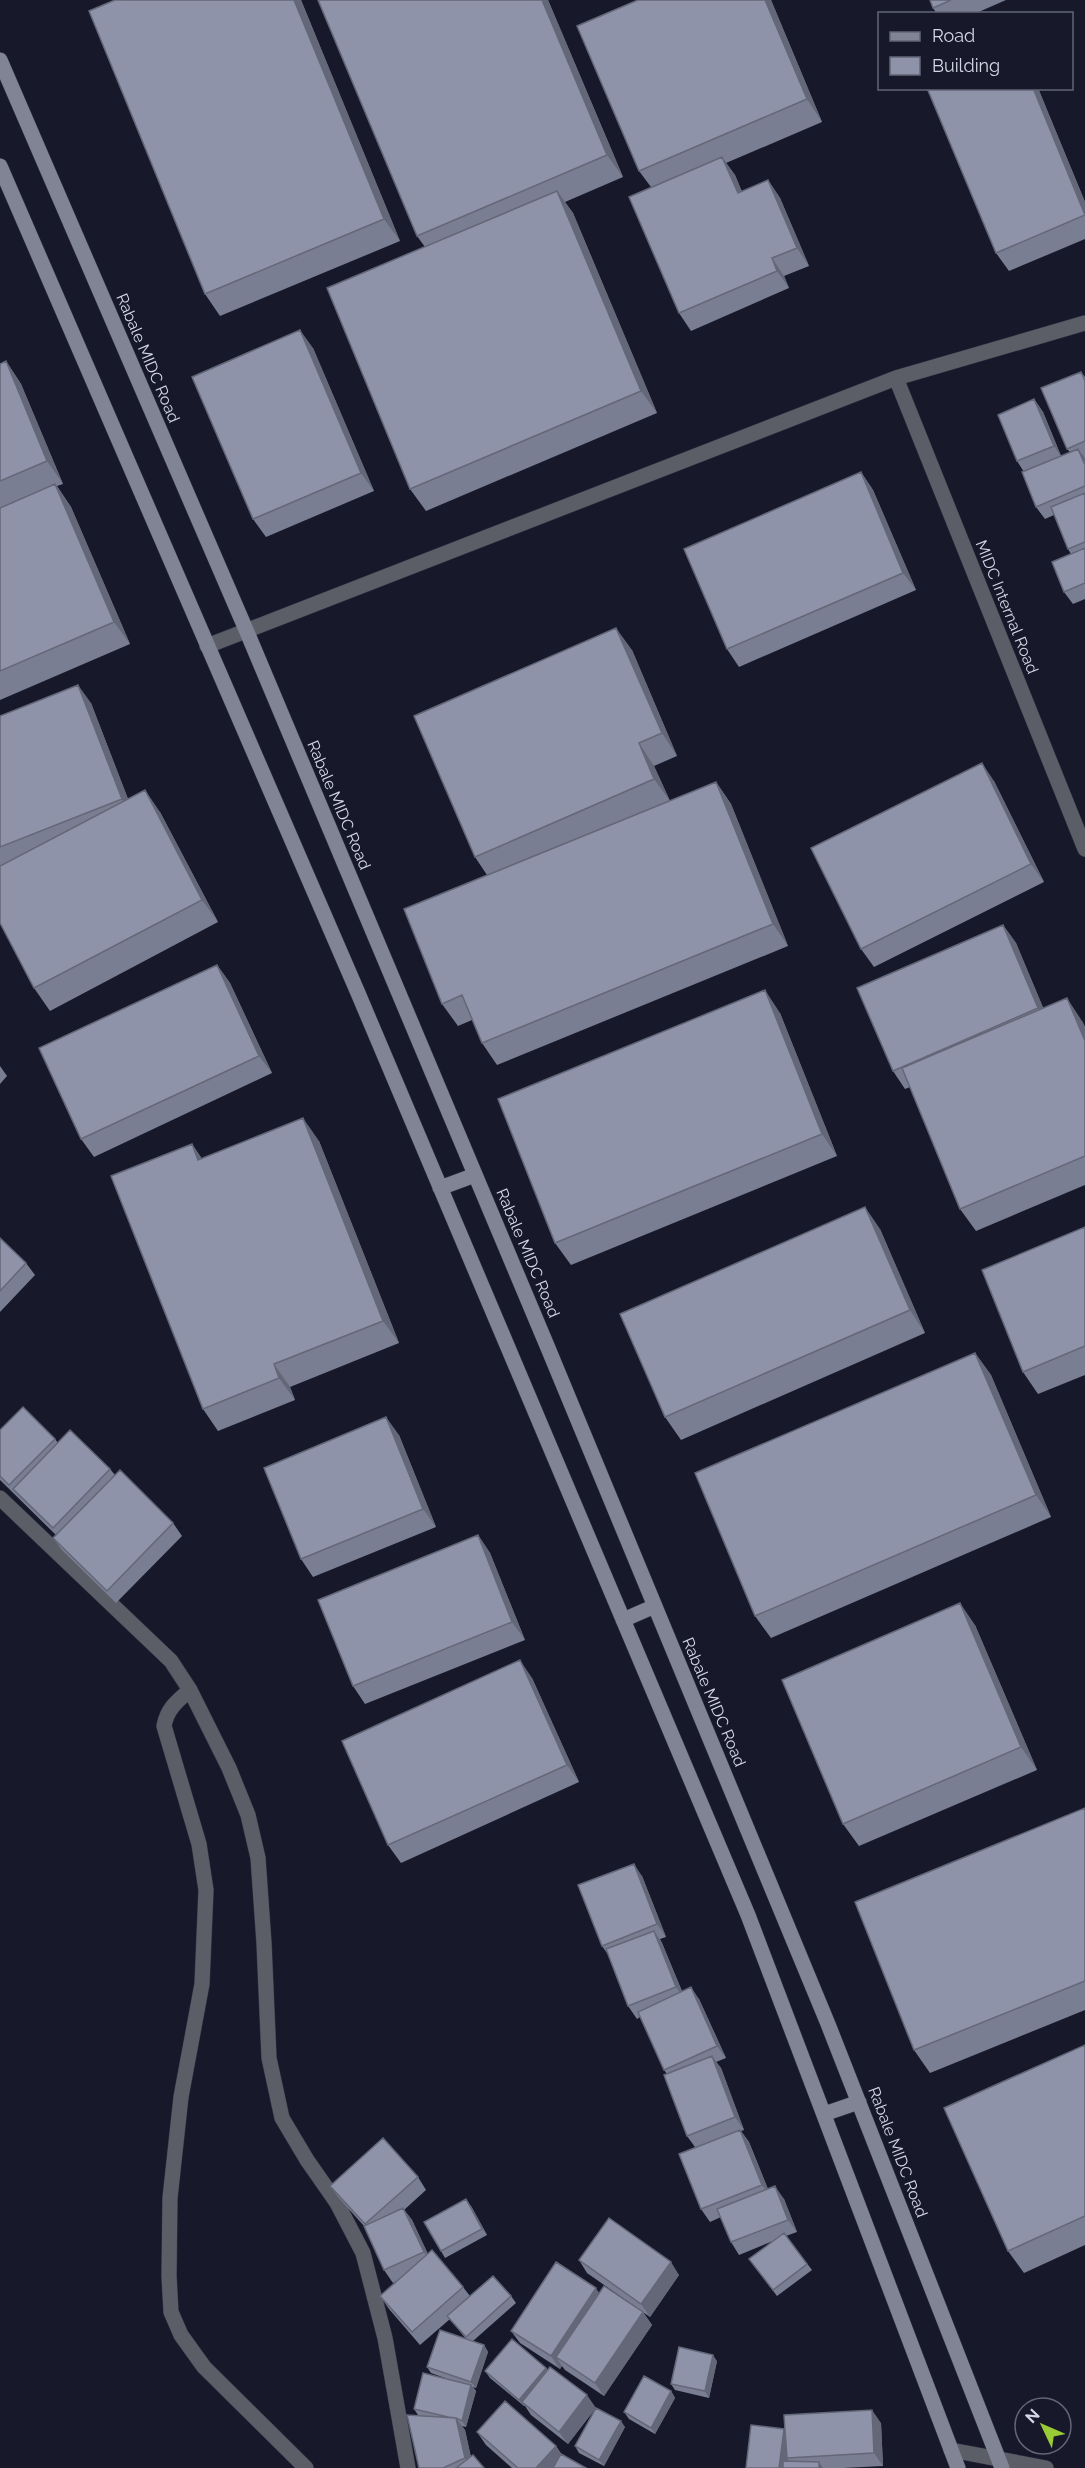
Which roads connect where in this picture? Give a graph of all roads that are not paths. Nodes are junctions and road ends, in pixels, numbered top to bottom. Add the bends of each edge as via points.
1 (0, 60) edge
2 (0, 166) edge
3 (1085, 323) edge
4 (896, 378) junction
5 (246, 632) junction
6 (207, 646) junction
7 (1085, 849) edge
8 (475, 1175) junction
9 (440, 1188) junction
10 (0, 1498) edge
11 (656, 1606) junction
12 (623, 1620) junction
13 (190, 1690) junction
14 (859, 2103) junction
15 (824, 2114) junction
16 (951, 2450) junction
17 (1000, 2463) edge
18 (306, 2468) edge
19 (408, 2468) edge
20 (958, 2468) edge
21 (1046, 2468) edge

1 - 5 main road, Rabale MIDC Road
2 - 6 main road
3 - 4 street
4 - 5 street
4 - 7 street, MIDC Internal Road
5 - 6 street
5 - 8 main road, Rabale MIDC Road
6 - 9 main road
8 - 9 main road
8 - 11 main road, Rabale MIDC Road
9 - 12 main road
10 - 13 street via 171,1661
11 - 12 main road
11 - 14 main road, Rabale MIDC Road
12 - 15 main road via 748,1915
13 - 18 street via 174,1703 164,1726 199,1844 206,1890 202,1984 181,2097 170,2198 171,2312 181,2335 204,2367
13 - 19 street via 229,1768 248,1815 258,1858 269,2058 282,2118 337,2203 363,2253 385,2338
14 - 15 main road
14 - 17 main road, Rabale MIDC Road
15 - 16 main road
16 - 17 street
16 - 20 main road
17 - 21 street

